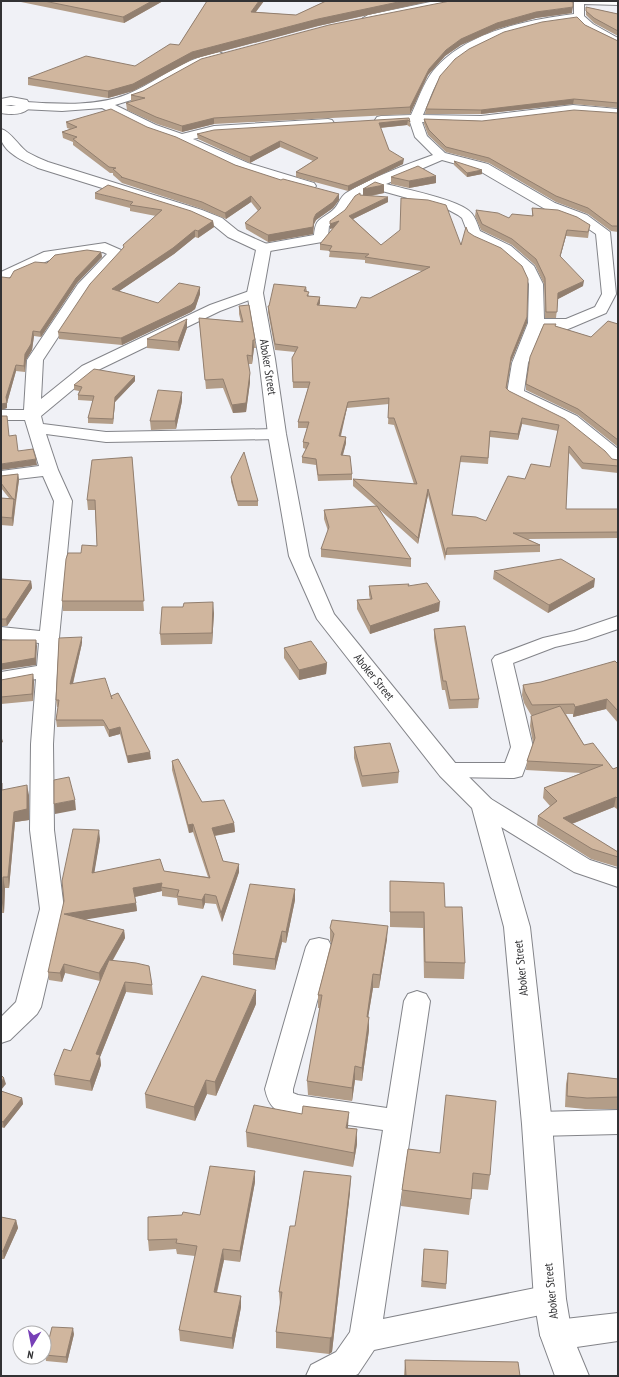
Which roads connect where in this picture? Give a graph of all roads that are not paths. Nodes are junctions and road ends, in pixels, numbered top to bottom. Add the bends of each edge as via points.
1 (457, 1) edge
2 (580, 1) edge
3 (618, 2) edge
4 (578, 16) junction
5 (359, 20) edge
6 (618, 42) edge
7 (229, 52) edge
8 (1, 96) edge
9 (1, 103) edge
10 (103, 104) junction
11 (14, 107) edge
12 (618, 113) edge
13 (1, 117) edge
14 (415, 118) junction
15 (370, 121) edge
16 (340, 123) edge
17 (1, 133) edge
18 (181, 138) junction
19 (441, 156) junction
20 (374, 184) junction
21 (321, 189) edge
22 (335, 193) edge
23 (349, 197) junction
24 (264, 248) junction
25 (1, 277) edge
26 (255, 293) junction
27 (536, 323) junction
28 (1, 415) edge
29 (34, 421) junction
30 (277, 434) junction
31 (618, 460) edge
32 (49, 470) junction
33 (1, 476) edge
34 (618, 622) edge
35 (1, 634) edge
36 (49, 638) junction
37 (47, 670) junction
38 (1, 679) edge
39 (448, 770) junction
40 (483, 806) junction
41 (618, 878) edge
42 (319, 947) dead end
43 (417, 1001) dead end
44 (1, 1033) edge
45 (398, 1121) junction
46 (618, 1122) edge
47 (537, 1124) junction
48 (550, 1299) junction
49 (618, 1327) edge
50 (556, 1335) junction
51 (364, 1337) junction
52 (322, 1376) edge
53 (572, 1376) edge

1 - 5 street
2 - 3 street
2 - 4 street
4 - 6 street via 588,26
4 - 14 street via 557,18 506,30 457,54 437,74
7 - 10 street via 192,64 139,94
8 - 11 main road
9 - 11 main road
10 - 11 street
10 - 18 street via 152,128
11 - 13 main road
12 - 14 street via 574,109 481,120
14 - 15 street
14 - 19 street via 421,137
16 - 18 street via 214,130
17 - 24 main road via 23,156 43,165 197,213 217,221 233,234
18 - 21 street via 235,164
19 - 20 street
19 - 27 street via 483,167 550,206 582,218 603,232 609,294 600,310 568,324
20 - 23 street
20 - 27 street via 452,206 468,217 474,233 479,238 506,249 529,268 536,284
22 - 23 street
23 - 24 street via 339,212 322,224 321,237
24 - 26 main road, Aboker Street
25 - 29 street via 49,255 105,247 116,253 83,287 34,360
26 - 29 street via 216,308 88,369
26 - 30 main road, Aboker Street
27 - 31 street via 520,363 515,393 572,420
28 - 29 street
29 - 30 street via 106,437
29 - 32 street
30 - 39 main road, Aboker Street via 299,556 324,615
32 - 33 street
32 - 36 street via 63,501
34 - 39 street via 579,636 550,642 502,660 522,747 514,771
35 - 36 street
36 - 37 street
37 - 38 street
37 - 44 street via 42,744 42,830 52,909 28,1007
39 - 40 main road, Aboker Street
40 - 41 street via 582,866
40 - 47 main road, Aboker Street via 517,927
42 - 45 street via 279,1088 281,1099 292,1106
43 - 45 street
45 - 51 street
46 - 47 street
47 - 48 main road, Aboker Street
48 - 50 main road, Aboker Street
48 - 51 street
49 - 50 street
50 - 53 main road, Aboker Street
51 - 52 street via 347,1363

